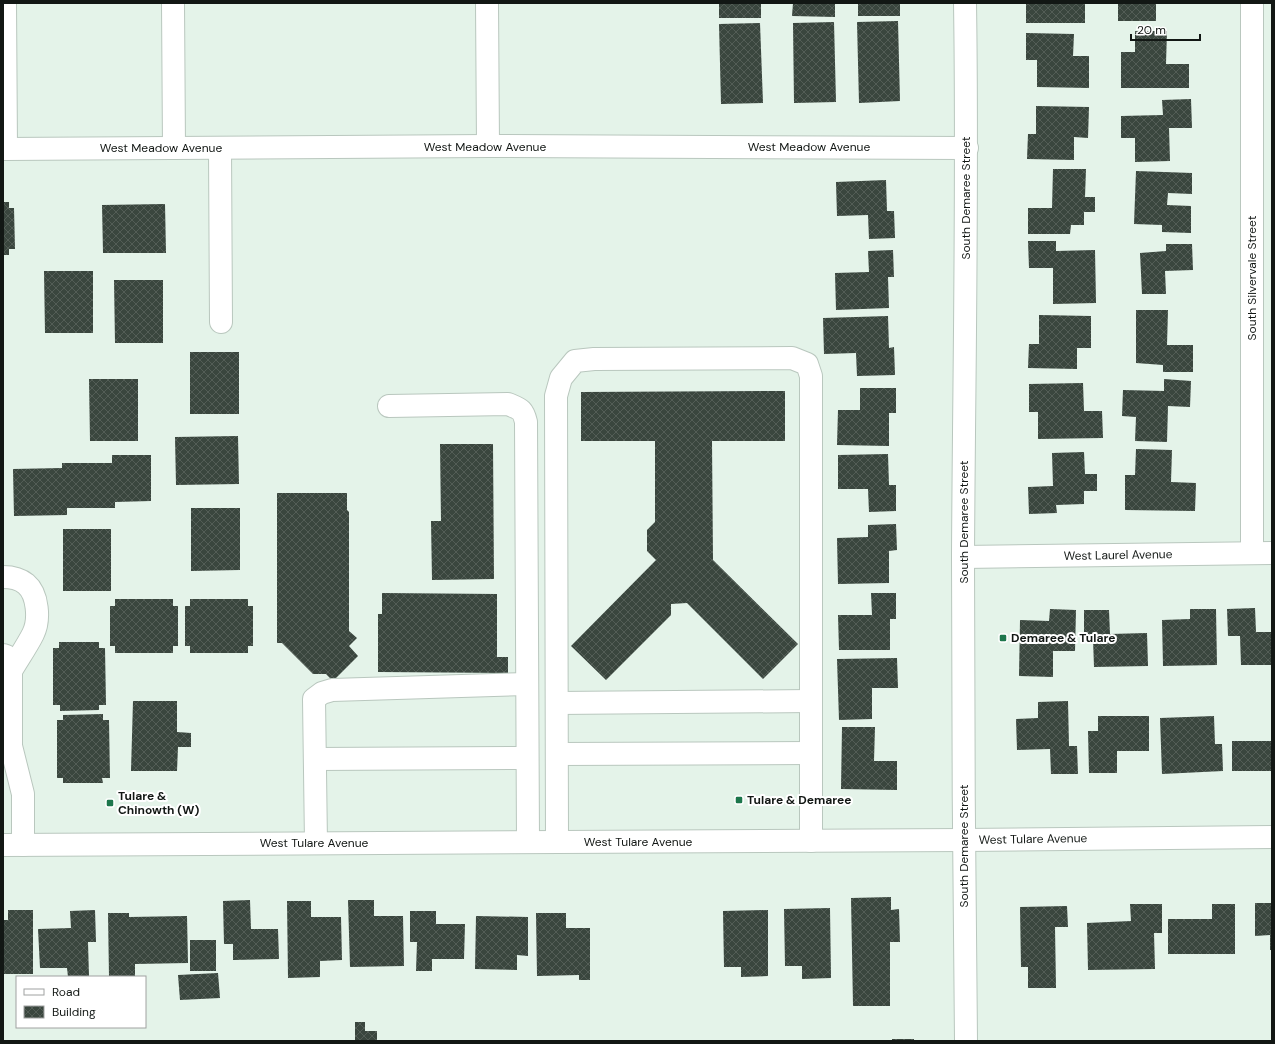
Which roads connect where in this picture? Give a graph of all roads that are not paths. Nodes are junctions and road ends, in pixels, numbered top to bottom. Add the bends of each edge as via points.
1 (5, 3) edge
2 (173, 3) edge
3 (488, 3) edge
4 (965, 3) edge
5 (1252, 3) edge
6 (488, 146) junction
7 (174, 148) junction
8 (220, 148) junction
9 (967, 148) junction
10 (5, 149) edge
11 (221, 322) dead end
12 (389, 406) dead end
13 (1262, 553) edge
14 (963, 557) junction
15 (3, 577) edge
16 (7, 663) edge
17 (527, 684) junction
18 (811, 701) junction
19 (556, 703) junction
20 (811, 753) junction
21 (556, 754) junction
22 (527, 758) junction
23 (315, 759) junction
24 (1272, 837) edge
25 (964, 840) junction
26 (811, 841) junction
27 (528, 842) junction
28 (556, 842) junction
29 (316, 843) junction
30 (13, 845) edge
31 (966, 1041) edge

1 - 10 street
2 - 7 street
3 - 6 street
4 - 9 street, South Demaree Street
5 - 13 street, South Silvervale Street
6 - 8 street, West Meadow Avenue
6 - 9 street, West Meadow Avenue
7 - 8 street, West Meadow Avenue
7 - 10 street, West Meadow Avenue
8 - 11 street
9 - 14 street, South Demaree Street
12 - 17 street via 508,404 524,413
13 - 14 street, West Laurel Avenue
14 - 25 street, South Demaree Street
15 - 16 street via 11,577 27,584 34,597 38,616 34,633
16 - 30 street via 11,746 23,794
17 - 22 street
17 - 23 street via 332,690 322,693 314,700
18 - 19 street
18 - 19 street via 811,376 807,364 792,358 602,359 575,361 561,378 556,396
18 - 20 street
19 - 21 street
20 - 21 street
20 - 26 street
21 - 28 street
22 - 23 street
22 - 27 street
23 - 29 street
24 - 25 street, West Tulare Avenue
25 - 26 street, West Tulare Avenue
25 - 31 street, South Demaree Street
26 - 28 street, West Tulare Avenue
27 - 28 street, West Tulare Avenue
27 - 29 street, West Tulare Avenue
29 - 30 street, West Tulare Avenue

